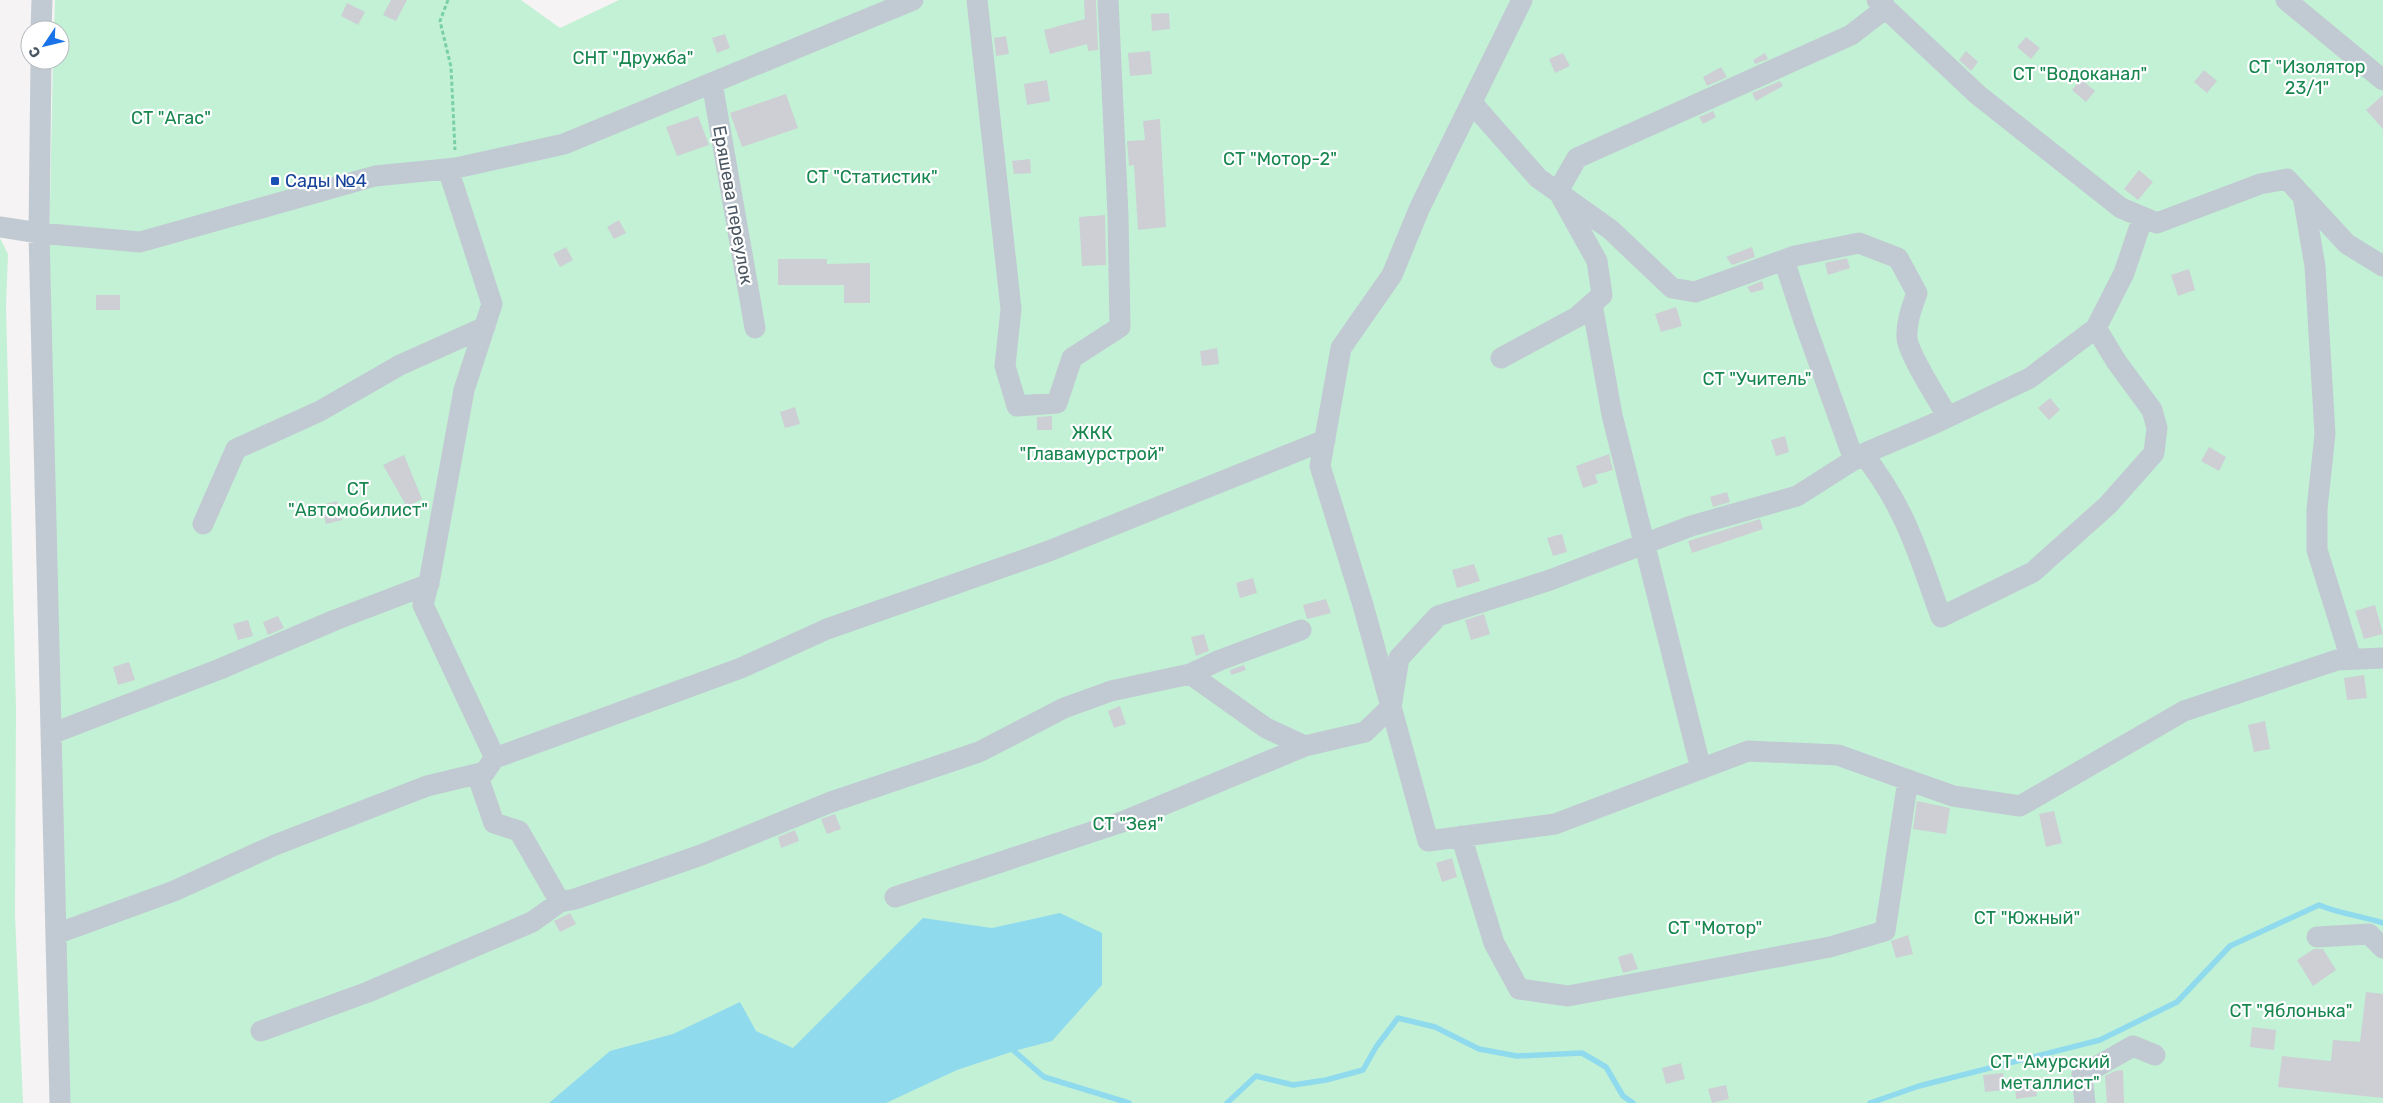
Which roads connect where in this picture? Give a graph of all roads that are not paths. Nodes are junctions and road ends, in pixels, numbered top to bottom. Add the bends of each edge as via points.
1 (42, 0) edge
2 (913, 0) edge
3 (977, 0) edge
4 (1108, 0) edge
5 (1522, 0) edge
6 (2286, 0) edge
7 (1881, 4) edge
8 (41, 20) edge
9 (41, 70) edge
10 (2383, 80) edge
11 (712, 83) junction
12 (1472, 103) junction
13 (452, 168) junction
14 (1558, 191) junction
15 (2303, 196) junction
16 (2143, 217) junction
17 (0, 227) edge
18 (39, 234) junction
19 (1784, 260) junction
20 (2383, 266) edge
21 (1592, 304) junction
22 (485, 326) junction
23 (755, 328) dead end
24 (2096, 328) junction
25 (1501, 358) dead end
26 (1948, 417) junction
27 (1325, 440) junction
28 (1859, 457) junction
29 (204, 524) dead end
30 (1645, 543) junction
31 (428, 584) junction
32 (1301, 630) dead end
33 (2383, 658) edge
34 (2351, 660) junction
35 (1190, 674) junction
36 (1391, 707) junction
37 (51, 734) junction
38 (1305, 746) junction
39 (490, 765) junction
40 (1701, 769) junction
41 (1908, 780) junction
42 (1461, 836) junction
43 (895, 897) dead end
44 (560, 902) junction
45 (56, 934) junction
46 (2317, 937) dead end
47 (2383, 948) edge
48 (261, 1031) dead end
49 (2155, 1055) dead end
50 (60, 1103) edge
51 (2085, 1103) edge

1 - 8 street
2 - 11 street
3 - 4 street via 1011,309 1005,366 1017,406 1057,403 1072,358 1120,326
5 - 12 street
6 - 10 street
7 - 14 street via 1851,34 1577,158
7 - 16 street via 1978,95 2121,208
9 - 18 street
11 - 13 street via 564,144
11 - 23 street, Еряшева переулок
12 - 14 street via 1538,178
12 - 27 street via 1420,207 1392,275 1341,348
13 - 18 street via 374,176 140,242
13 - 22 street via 492,304
14 - 19 street via 1611,230 1672,288 1694,292
14 - 21 street via 1597,261 1602,295
15 - 16 street via 2287,179 2260,184 2157,223
15 - 20 street via 2347,244
15 - 34 street via 2315,266 2325,434 2317,508 2317,550
16 - 24 street via 2124,273
17 - 18 street
18 - 37 street
19 - 26 street via 1858,243 1898,258 1918,293 1909,315 1907,340
19 - 28 street via 1805,324
21 - 25 street via 1577,317
21 - 30 street via 1612,415
22 - 29 street via 400,365 320,411 236,449
22 - 31 street via 464,390
24 - 26 street via 2030,378
24 - 28 street via 2116,362 2152,410 2157,428 2154,453 2108,504 2034,572 1941,618 1908,525 1882,477
26 - 28 street
27 - 36 street via 1320,466
27 - 39 street via 1049,551 827,629 741,668
28 - 30 street via 1798,496 1691,526
30 - 36 street via 1550,580 1438,616 1399,658
30 - 40 street
31 - 37 street
31 - 39 street via 423,605
32 - 35 street
33 - 34 street
34 - 41 street via 2337,660 2184,711 2020,806 1953,796
35 - 38 street via 1266,728
35 - 44 street via 1112,691 1064,708 979,752 831,802 701,855 575,900
36 - 38 street via 1365,732
36 - 42 street via 1428,841
37 - 45 street
38 - 43 street via 1122,822
39 - 44 street via 479,780 494,823 518,831
39 - 45 street via 427,786 275,846 174,892
40 - 41 street via 1748,751 1838,755
40 - 42 street via 1555,824
41 - 42 street via 1885,932 1830,947 1568,996 1519,989 1494,943
44 - 48 street via 532,922 368,992
45 - 50 street
46 - 47 street via 2369,934
49 - 51 street via 2132,1046 2082,1076

